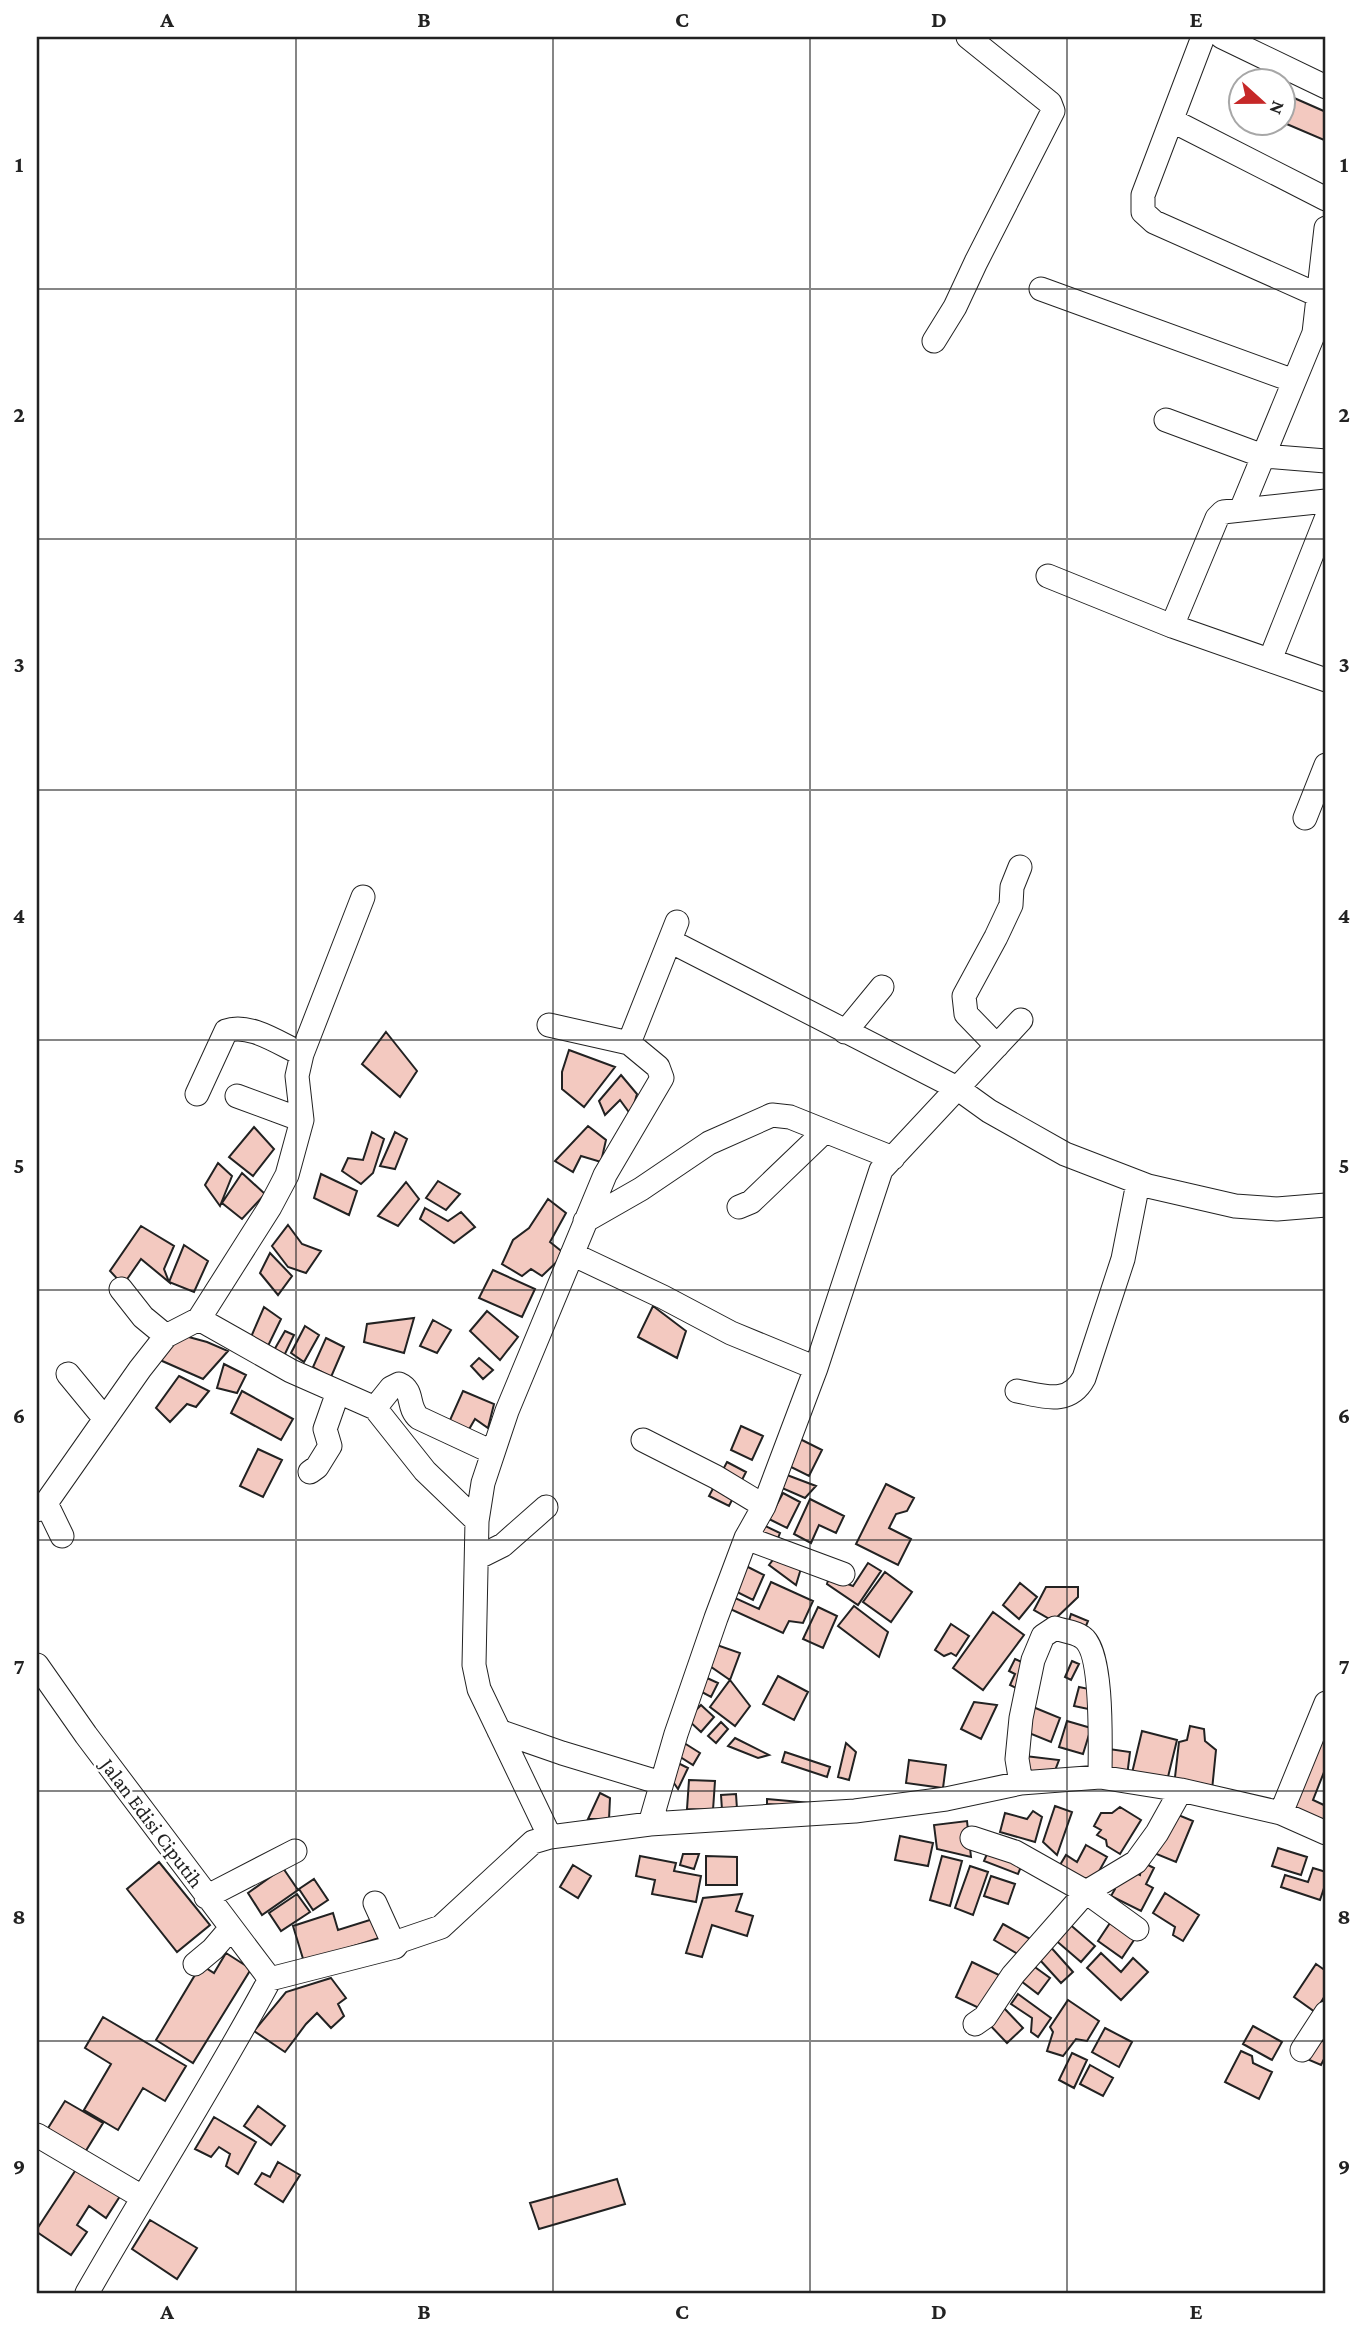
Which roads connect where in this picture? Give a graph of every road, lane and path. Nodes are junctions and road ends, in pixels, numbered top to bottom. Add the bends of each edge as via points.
1 (968, 37) edge
2 (1203, 37) edge
3 (1222, 37) edge
4 (1326, 87) edge
5 (1173, 121) junction
6 (1326, 199) edge
7 (1326, 228) edge
8 (1041, 289) dead end
9 (1318, 295) junction
10 (1320, 336) edge
11 (934, 341) dead end
12 (1294, 382) junction
13 (1166, 420) dead end
14 (1264, 456) junction
15 (1326, 461) edge
16 (1326, 501) edge
17 (1241, 510) junction
18 (1326, 519) edge
19 (1048, 576) dead end
20 (1172, 626) junction
21 (1270, 660) junction
22 (1326, 680) edge
23 (1326, 765) edge
24 (1305, 818) dead end
25 (1020, 867) dead end
26 (363, 897) dead end
27 (882, 987) dead end
28 (1021, 1020) dead end
29 (548, 1026) dead end
30 (845, 1032) junction
31 (629, 1043) junction
32 (996, 1046) junction
33 (302, 1054) junction
34 (957, 1088) junction
35 (197, 1094) dead end
36 (237, 1096) dead end
37 (302, 1121) junction
38 (825, 1131) junction
39 (893, 1158) junction
40 (1138, 1183) junction
41 (1326, 1205) edge
42 (739, 1207) dead end
43 (585, 1221) junction
44 (572, 1254) junction
45 (121, 1289) dead end
46 (198, 1319) junction
47 (166, 1336) junction
48 (816, 1368) junction
49 (68, 1374) dead end
50 (1017, 1391) dead end
51 (338, 1392) junction
52 (375, 1408) junction
53 (105, 1419) junction
54 (643, 1440) dead end
55 (492, 1452) junction
56 (310, 1472) dead end
57 (41, 1506) edge
58 (764, 1506) junction
59 (546, 1507) dead end
60 (477, 1521) junction
61 (62, 1536) dead end
62 (746, 1538) junction
63 (477, 1558) junction
64 (843, 1574) dead end
65 (37, 1665) edge
66 (1326, 1703) edge
67 (499, 1731) junction
68 (1100, 1777) junction
69 (661, 1783) junction
70 (1021, 1783) junction
71 (1181, 1790) junction
72 (1281, 1813) junction
73 (650, 1824) junction
74 (1326, 1833) edge
75 (550, 1837) junction
76 (972, 1838) dead end
77 (295, 1851) dead end
78 (1086, 1892) junction
79 (206, 1897) junction
80 (376, 1903) dead end
81 (231, 1928) junction
82 (1137, 1929) dead end
83 (395, 1947) junction
84 (195, 1964) dead end
85 (270, 1979) junction
86 (1326, 2013) edge
87 (975, 2024) dead end
88 (1302, 2050) dead end
89 (37, 2135) edge
90 (142, 2197) junction
91 (87, 2293) edge

1 - 11 street via 1050,103 1053,111
2 - 5 street
3 - 4 street
5 - 6 street
5 - 9 street via 1143,195 1143,212 1154,222
7 - 9 street
8 - 12 street
9 - 10 street
10 - 12 street
12 - 14 street
13 - 14 street
14 - 15 street
14 - 17 street
16 - 17 street
17 - 20 street via 1223,512 1217,518
18 - 21 street
19 - 20 street
20 - 21 street
21 - 22 street
23 - 24 street
25 - 32 street via 1011,905 964,996 966,1014
26 - 33 street
27 - 30 street
28 - 32 street
29 - 31 street
30 - 31 street via 674,932
30 - 34 street
31 - 43 street via 658,1067 662,1078 605,1175
32 - 34 street
33 - 35 street via 234,1027 226,1031
33 - 37 street via 296,1076
34 - 39 street
34 - 40 street via 1055,1148
36 - 37 street
37 - 46 street via 286,1175 270,1207
38 - 39 street
38 - 42 street via 751,1202
38 - 43 street via 772,1115 709,1143
39 - 48 street via 881,1170
40 - 41 street via 1235,1206
40 - 50 street via 1123,1259 1077,1391 1066,1396
43 - 44 street
44 - 48 street via 731,1333
44 - 55 street
45 - 47 street
46 - 47 street
46 - 51 street
47 - 53 street
48 - 58 street
49 - 53 street
51 - 52 street
51 - 56 street via 325,1429 330,1446
52 - 55 street via 398,1384 407,1388 411,1409 419,1418
52 - 60 street via 425,1471
53 - 57 street
54 - 58 street
55 - 60 street
57 - 61 street
58 - 62 street
59 - 63 street via 503,1545
60 - 63 street
62 - 64 street
62 - 69 street
63 - 67 street via 474,1665 479,1689
65 - 79 street, Jalan Edisi Ciputih
66 - 72 street
67 - 69 street
67 - 75 street
68 - 70 street
68 - 70 street via 1097,1668 1092,1649 1083,1637 1055,1628 1043,1636 1033,1660 1021,1718 1017,1759
68 - 71 street
69 - 73 street
70 - 73 street via 855,1811
71 - 72 street
71 - 78 street via 1136,1861
72 - 74 street
73 - 75 street
75 - 83 street via 533,1842 518,1854 441,1927 400,1941
76 - 78 street via 1015,1852
77 - 79 street
78 - 82 street
78 - 87 street
79 - 81 street, Jalan Edisi Ciputih
80 - 83 street
81 - 84 street
81 - 85 street, Jalan Edisi Ciputih
83 - 85 street
85 - 90 street
86 - 88 street
89 - 90 street
90 - 91 street

